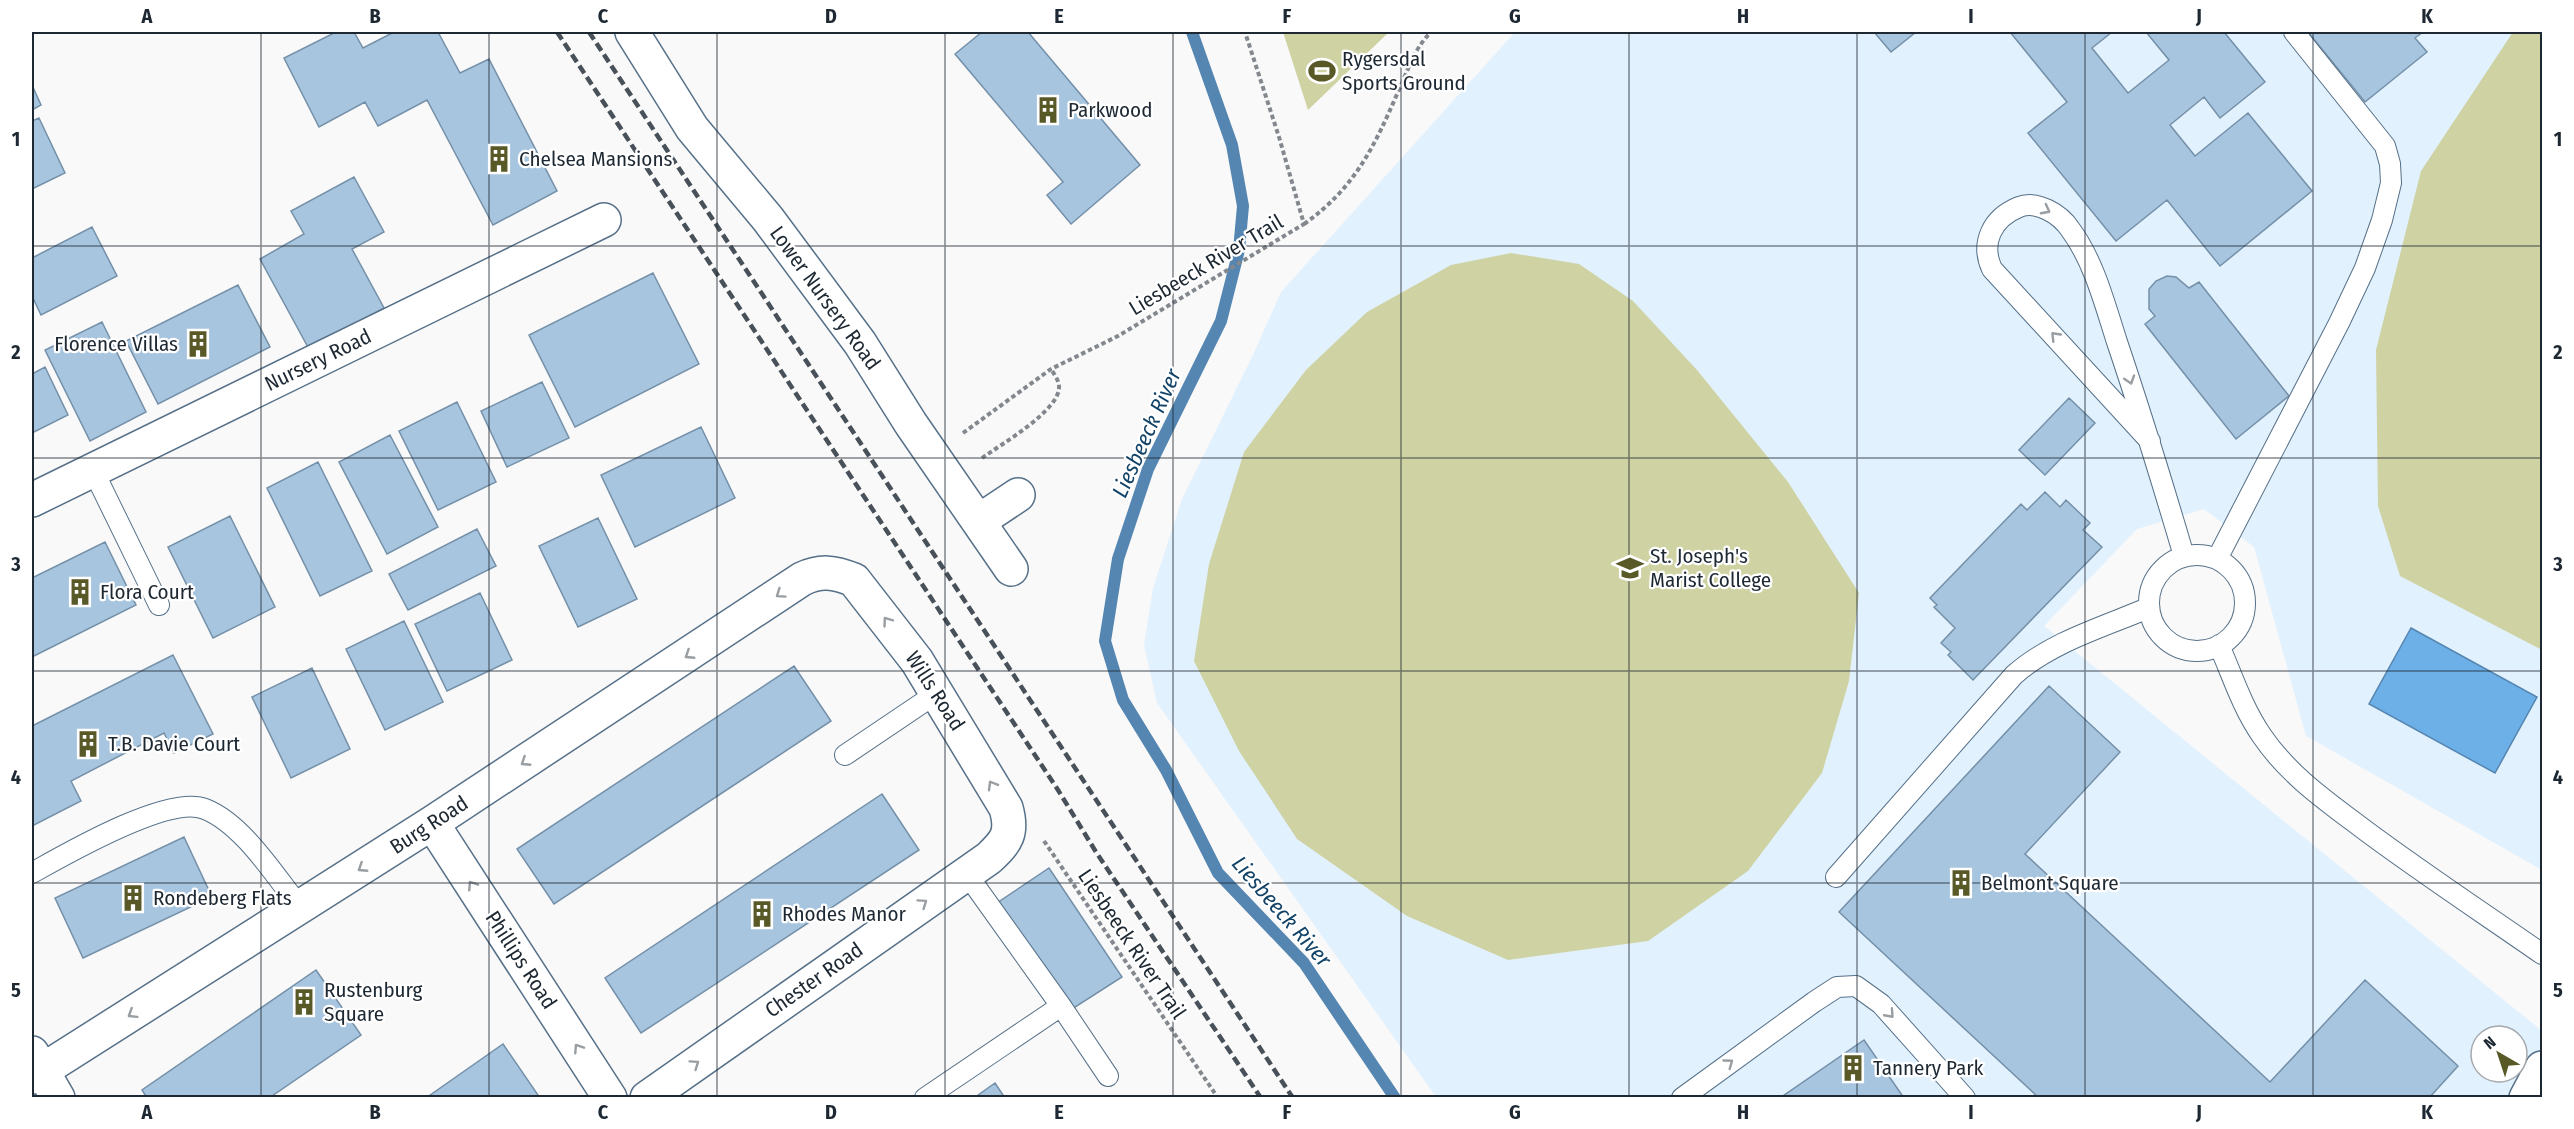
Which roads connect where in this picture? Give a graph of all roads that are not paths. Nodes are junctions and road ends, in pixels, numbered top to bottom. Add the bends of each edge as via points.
1 (632, 32) edge
2 (2294, 32) edge
3 (604, 220) dead end
4 (2150, 441) junction
5 (93, 470) junction
6 (1018, 495) dead end
7 (32, 500) edge
8 (979, 521) junction
9 (2184, 556) junction
10 (2217, 559) junction
11 (1011, 569) dead end
12 (824, 572) joint
13 (159, 605) dead end
14 (2148, 608) junction
15 (2219, 645) junction
16 (937, 693) junction
17 (845, 755) dead end
18 (432, 823) junction
19 (1007, 839) joint
20 (32, 873) edge
21 (966, 873) junction
22 (1836, 877) dead end
23 (300, 907) junction
24 (2542, 954) edge
25 (1061, 1006) junction
26 (35, 1067) edge
27 (2542, 1068) edge
28 (1108, 1076) dead end
29 (58, 1098) edge
30 (610, 1098) edge
31 (647, 1098) edge
32 (925, 1098) edge
33 (1682, 1098) edge
34 (1965, 1098) edge
35 (2526, 1098) edge

1 - 8 street, Lower Nursery Road via 692,128 768,219 860,343
2 - 10 lane via 2385,146 2391,183 2365,268
3 - 5 street, Nursery Road
4 -> 4 lane via 1992,269 1986,252 1988,237 2010,212 2021,206 2037,205 2070,227 2088,260
4 - 9 lane
5 - 7 street, Nursery Road
5 - 13 lane
6 - 8 street
8 - 11 street, Lower Nursery Road
9 - 10 lane
9 - 14 lane via 2157,575
10 - 15 lane via 2239,580 2245,600 2243,617 2234,633
16 -> 12 street, Wills Road via 854,580
12 -> 18 street, Burg Road via 802,579
14 - 15 lane via 2155,628 2165,640 2184,650 2200,651
14 - 22 lane via 2046,652 2021,668
15 - 24 lane via 2261,735 2282,762 2316,794 2406,861
16 - 17 lane
19 -> 16 street, Wills Road via 1010,823 1006,808
18 -> 23 street, Burg Road
30 -> 18 street, Phillips Road
19 - 21 street, Chester Road via 989,858
20 - 23 lane via 93,840 165,810 194,805 224,819 242,836
21 - 25 lane
31 -> 21 street, Chester Road
23 -> 26 street, Burg Road
25 - 28 lane
25 - 32 lane
26 - 29 street
27 - 35 street
33 -> 34 lane via 1837,987 1856,986 1881,1004

